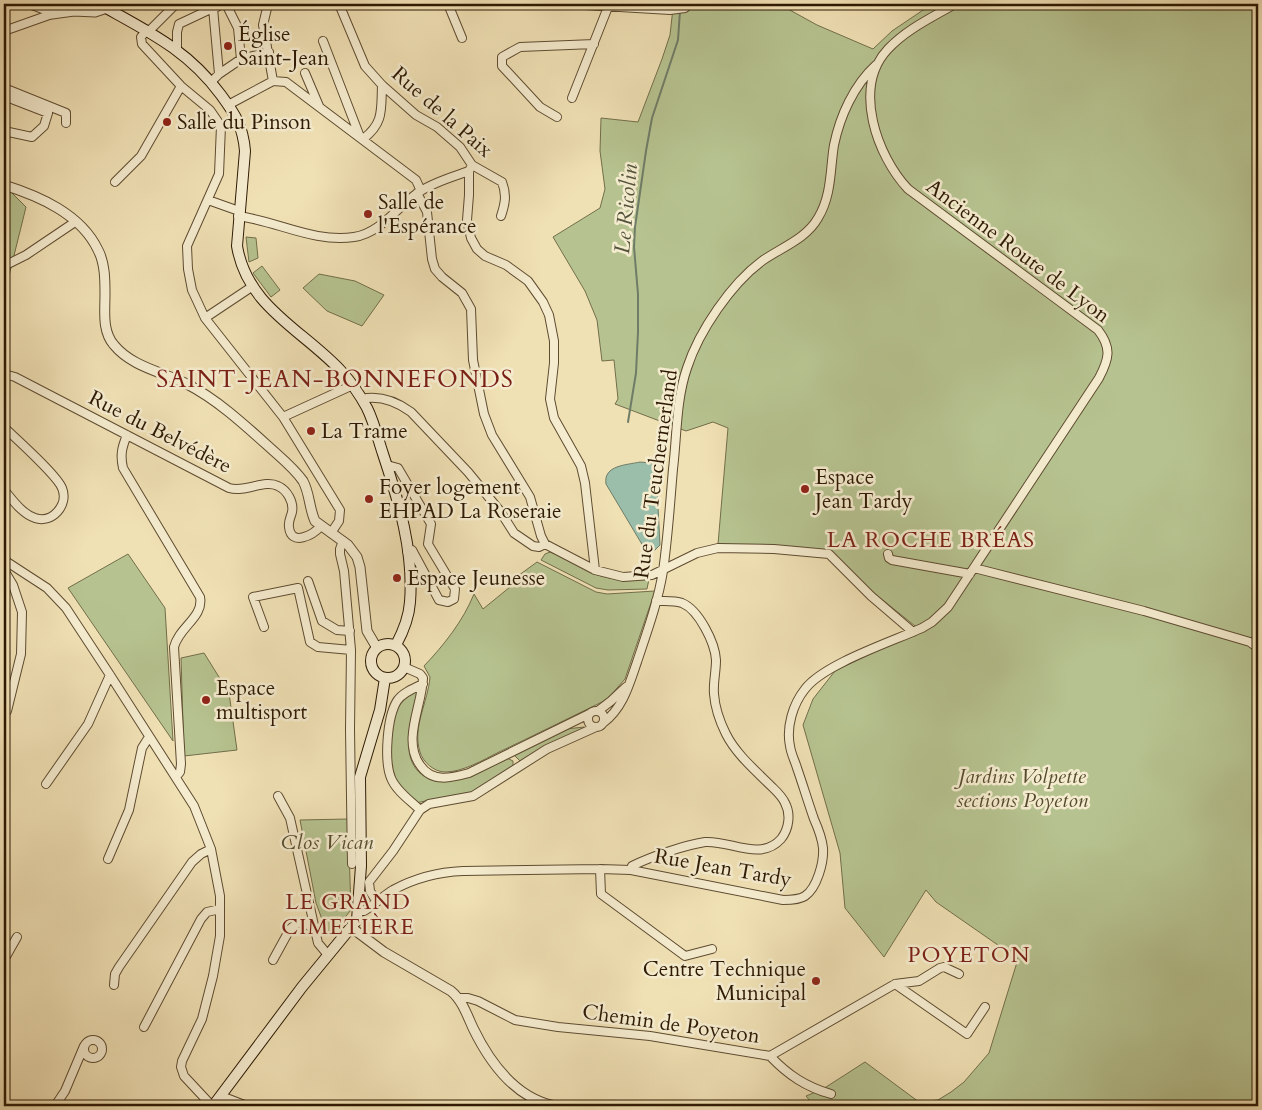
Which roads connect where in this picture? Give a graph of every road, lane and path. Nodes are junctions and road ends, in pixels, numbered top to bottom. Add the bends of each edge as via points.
1 (31, 4) edge
2 (176, 4) edge
3 (220, 4) edge
4 (226, 4) edge
5 (268, 4) edge
6 (338, 4) edge
7 (448, 4) edge
8 (569, 4) edge
9 (955, 4) edge
10 (103, 6) edge
11 (637, 6) edge
12 (687, 6) edge
13 (608, 7) junction
14 (212, 8) junction
15 (52, 14) junction
16 (4, 31) edge
17 (148, 31) junction
18 (462, 38) dead end
19 (324, 41) dead end
20 (594, 44) junction
21 (177, 49) junction
22 (269, 52) junction
23 (241, 58) junction
24 (877, 64) junction
25 (305, 73) dead end
26 (219, 74) junction
27 (273, 81) junction
28 (211, 82) junction
29 (382, 85) junction
30 (181, 86) junction
31 (4, 88) edge
32 (4, 96) edge
33 (572, 98) dead end
34 (228, 104) junction
35 (319, 106) junction
36 (236, 116) junction
37 (558, 117) dead end
38 (219, 122) junction
39 (66, 123) dead end
40 (4, 132) edge
41 (361, 138) junction
42 (470, 168) junction
43 (115, 182) dead end
44 (4, 185) edge
45 (419, 192) junction
46 (208, 200) junction
47 (239, 214) junction
48 (501, 216) dead end
49 (75, 222) junction
50 (4, 266) edge
51 (253, 286) junction
52 (205, 318) junction
53 (4, 374) edge
54 (353, 386) junction
55 (362, 399) junction
56 (283, 417) junction
57 (4, 427) edge
58 (128, 435) junction
59 (387, 466) junction
60 (4, 490) edge
61 (321, 526) junction
62 (331, 533) junction
63 (343, 542) junction
64 (545, 544) junction
65 (407, 550) junction
66 (888, 554) dead end
67 (4, 560) edge
68 (4, 570) edge
69 (595, 570) junction
70 (662, 571) junction
71 (972, 571) junction
72 (308, 581) dead end
73 (656, 601) junction
74 (264, 627) dead end
75 (350, 631) junction
76 (913, 632) junction
77 (396, 645) junction
78 (376, 648) junction
79 (1258, 648) edge
80 (351, 650) junction
81 (404, 667) junction
82 (110, 675) junction
83 (385, 678) junction
84 (422, 684) junction
85 (629, 684) junction
86 (598, 710) junction
87 (7, 711) dead end
88 (589, 714) junction
89 (570, 723) junction
90 (596, 725) junction
91 (150, 737) junction
92 (176, 777) junction
93 (46, 784) dead end
94 (278, 796) dead end
95 (420, 810) junction
96 (211, 849) junction
97 (108, 859) dead end
98 (352, 864) dead end
99 (600, 869) junction
100 (631, 870) junction
101 (377, 902) junction
102 (220, 909) junction
103 (359, 911) junction
104 (352, 928) junction
105 (316, 931) junction
106 (17, 937) dead end
107 (712, 949) dead end
108 (328, 955) junction
109 (4, 960) edge
110 (273, 960) dead end
111 (959, 974) dead end
112 (895, 984) junction
113 (114, 985) dead end
114 (458, 998) junction
115 (985, 1007) dead end
116 (144, 1026) dead end
117 (84, 1046) dead end
118 (770, 1056) junction
119 (831, 1094) dead end
120 (221, 1096) junction
121 (55, 1106) edge
122 (213, 1106) edge
123 (248, 1106) edge
124 (555, 1106) edge

1 - 15 street
2 - 17 street
3 - 14 street
4 - 23 street via 238,28
5 - 22 street via 263,25
6 - 29 street, Rue de la Paix via 365,66
7 - 18 street
8 - 13 street
9 - 24 street, Ancienne Route de Lyon via 900,37
10 - 15 street via 95,12
10 - 17 main road
11 - 12 street via 670,10
11 - 13 street
13 - 20 street
14 - 21 street via 179,24
14 - 26 street
15 - 16 street
17 - 21 main road
17 - 30 street via 141,37 142,44
19 - 41 street
20 - 33 street
20 - 37 street via 520,47 502,57 502,66 540,107
21 - 28 main road
22 - 23 street
22 - 27 street
23 - 26 street
24 - 70 street, Rue du Teuchernerland via 862,80 843,115 834,144 827,199 818,218 803,236 747,274 711,320 691,356 681,397
24 - 71 street, Ancienne Route de Lyon via 871,96 873,126 885,158 901,182 1090,324 1107,346 1108,356 1099,378
25 - 35 street
26 - 28 street
27 - 34 street
27 - 35 street via 286,82
28 - 34 main road
29 - 41 street via 380,119 372,132
29 - 42 street, Rue de la Paix via 460,147
30 - 38 street via 210,110
30 - 43 street via 141,156
31 - 39 street via 66,113
32 - 40 street via 48,113 44,126 32,137
34 - 36 main road
35 - 41 street
36 - 38 street
36 - 47 main road via 242,128 245,150
38 - 46 street via 219,174
41 - 45 street via 416,180
42 - 45 street
42 - 48 street, Rue de la Paix via 502,182 506,200
42 - 69 street via 467,220 470,238 485,256 506,265 528,281 549,315 554,341 550,399 554,418 581,466
44 - 49 street via 47,202
45 - 47 street via 373,230 355,237 314,236
45 - 64 street via 427,212 435,269 462,293 471,309 472,360 484,414 492,435 530,497
46 - 47 street
46 - 52 street via 188,246 192,290
47 - 51 main road via 239,257
49 - 50 street
49 - 61 street via 99,250 105,277 106,327 116,347 139,364 174,378 227,410 299,475 308,491 313,516
51 - 52 street
51 - 54 main road via 267,306 340,370
52 - 56 street
53 - 58 street, Rue du Belvédère
54 - 55 main road
54 - 56 street
55 - 59 main road
55 - 64 street via 385,400 411,412 468,472 514,532 533,546
56 - 62 street via 340,510 339,521
57 - 60 street via 57,480 64,492 63,505 50,517 33,518
58 - 61 street, Rue du Belvédère via 229,488 238,491 270,484 282,489 292,503 289,528 295,536 309,536
58 - 92 street via 120,457 123,468 201,601 174,647 181,764
59 - 65 main road via 401,514
59 - 65 street via 398,468 431,524 428,544 455,589 454,599 448,602 439,600 412,550
61 - 62 street
62 - 63 street
63 - 75 street via 340,554
63 - 78 street via 352,549 359,562 367,631
64 - 69 street
65 - 77 main road via 410,604
66 - 71 street via 892,560
67 - 82 street via 34,578 56,597
68 - 87 street via 22,612 21,654
69 - 70 street via 623,577
70 - 73 street, Rue du Teuchernerland
70 - 76 street via 698,553 718,548 829,554
71 - 76 street, Rue Jean Tardy via 948,607 932,622
71 - 79 street via 1144,610 1250,642
72 - 75 street via 322,621 337,630
73 - 85 street, Rue du Teuchernerland
73 - 100 street via 683,603 704,626 715,652 714,699 726,734 739,754 780,796 789,821 781,839 765,849 706,842 642,861
74 - 80 street via 253,597 298,588 310,642 318,647
75 - 80 street
76 - 100 street, Rue Jean Tardy via 816,678 805,688 792,713 789,746 823,849 817,878 804,897 783,900
77 - 78 main road
77 - 81 main road via 405,657
78 - 83 main road via 371,663 376,673
80 - 98 street
81 - 83 main road via 394,677
81 - 84 street via 420,674
82 - 91 street
82 - 93 street via 88,724
83 - 103 main road via 380,710 360,777
84 - 89 street via 413,743 418,762 432,777 449,778 469,773
84 - 95 street via 396,702 388,742 391,779
85 - 86 street, Rue du Teuchernerland
85 - 90 street, Rue du Teuchernerland via 616,711
86 - 88 street, Rue du Teuchernerland
86 - 90 street via 604,716
88 - 89 street
88 - 90 street via 587,718
89 - 90 street
90 - 95 street via 547,749 473,796 429,804
91 - 92 street
91 - 97 street via 142,748 129,810
92 - 96 street via 194,806
94 - 105 street via 290,818
95 - 101 street via 370,882 370,891
96 - 102 street
96 - 113 street via 192,862 119,967
99 - 100 street, Rue Jean Tardy
99 - 101 street, Rue Jean Tardy via 445,872 405,884
99 - 107 street via 601,894 685,956
101 - 103 street, Rue Jean Tardy
102 - 116 street via 207,912 201,918
102 - 122 street via 220,936 208,997 181,1066 184,1076
103 - 104 main road
104 - 108 main road
104 - 114 street via 396,959 447,987
105 - 108 street via 318,943
105 - 110 street via 299,922 290,929
106 - 109 street
108 - 120 main road
111 - 112 street, Chemin de Poyeton via 944,967 919,980
112 - 115 street via 967,1034
112 - 118 street, Chemin de Poyeton
114 - 118 street, Chemin de Poyeton via 468,998 515,1020 650,1036
114 - 124 street via 484,1049 502,1074 540,1102
117 - 121 street
118 - 119 street via 794,1078
120 - 122 main road
120 - 123 street

